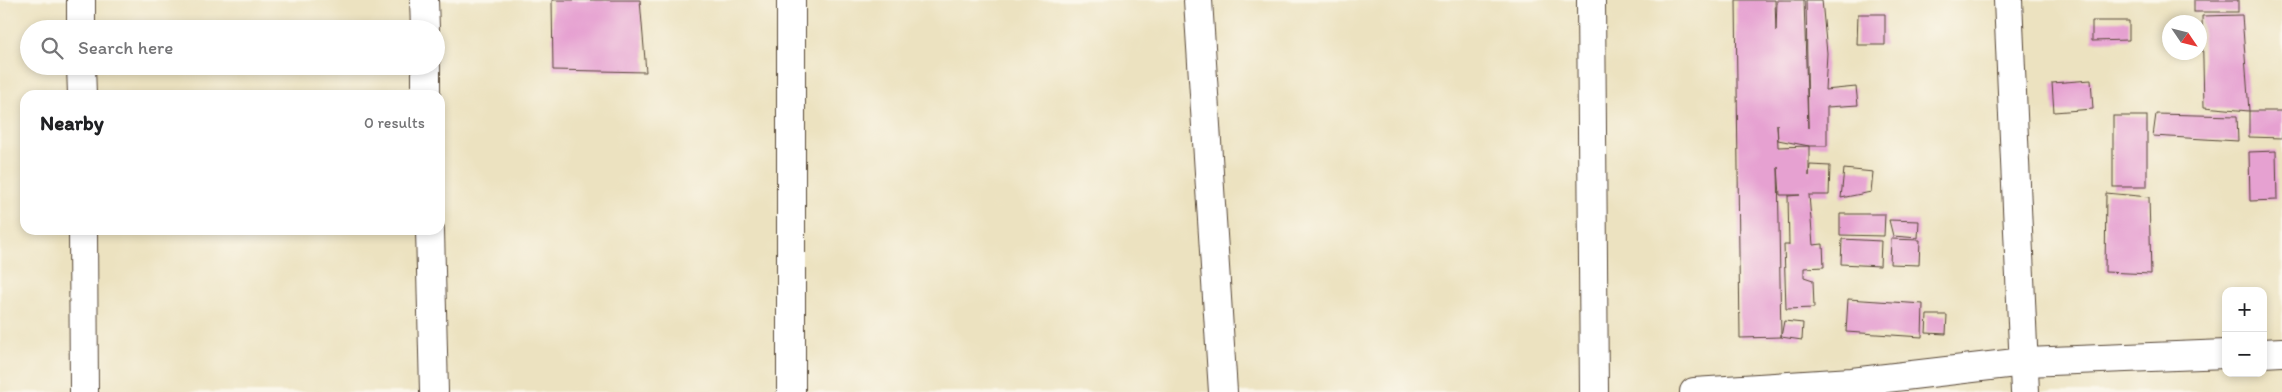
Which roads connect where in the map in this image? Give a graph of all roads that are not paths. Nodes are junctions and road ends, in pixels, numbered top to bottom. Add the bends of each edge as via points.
1 (81, 0) edge
2 (424, 0) edge
3 (791, 0) edge
4 (1198, 0) edge
5 (1592, 0) edge
6 (2008, 0) edge
7 (81, 20) edge
8 (425, 20) edge
9 (81, 75) edge
10 (426, 75) edge
11 (82, 90) edge
12 (426, 90) edge
13 (83, 235) edge
14 (430, 235) edge
15 (2282, 352) edge
16 (2267, 353) edge
17 (2222, 354) edge
18 (2024, 362) junction
19 (84, 392) edge
20 (434, 392) edge
21 (791, 392) edge
22 (1223, 392) edge
23 (1594, 392) edge
24 (1694, 392) edge
25 (2025, 392) edge

1 - 7 street
2 - 8 street
3 - 21 street
4 - 22 street
5 - 23 street
6 - 18 street
9 - 11 street
10 - 12 street
13 - 19 street
14 - 20 street
15 - 16 street
17 - 18 street
18 - 24 street via 1852,382
18 - 25 street

